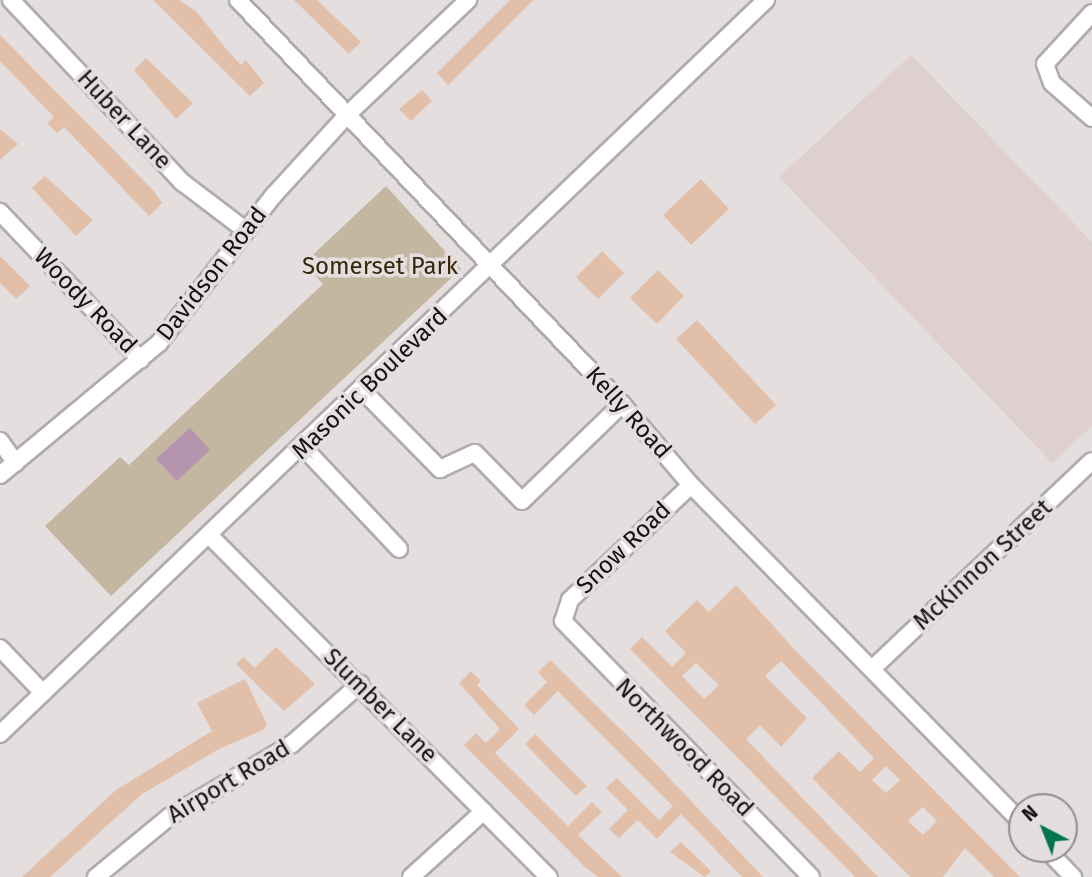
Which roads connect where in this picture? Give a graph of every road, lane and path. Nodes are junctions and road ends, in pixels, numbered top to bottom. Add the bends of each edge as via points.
1 (11, 0) edge
2 (238, 0) edge
3 (467, 0) edge
4 (766, 0) edge
5 (1092, 13) edge
6 (347, 115) junction
7 (1092, 118) edge
8 (0, 212) edge
9 (245, 230) junction
10 (493, 267) junction
11 (141, 360) junction
12 (363, 391) junction
13 (622, 404) junction
14 (0, 441) edge
15 (303, 447) junction
16 (1092, 461) edge
17 (16, 463) junction
18 (0, 475) edge
19 (691, 485) junction
20 (210, 536) junction
21 (399, 549) dead end
22 (563, 616) joint
23 (0, 648) edge
24 (873, 668) junction
25 (360, 684) junction
26 (43, 693) junction
27 (0, 734) edge
28 (1008, 808) edge
29 (484, 811) junction
30 (1060, 863) edge
31 (96, 877) edge
32 (411, 877) edge
33 (549, 877) edge
34 (811, 877) edge
35 (1073, 877) edge

1 - 9 street, Huber Lane via 182,182
2 - 6 street, Kelly Road
3 - 6 street, Davidson Road
4 - 10 street, Masonic Boulevard
5 - 7 street via 1045,64 1052,83
6 - 9 street, Davidson Road
6 - 10 street, Kelly Road
8 - 11 street, Woody Road
9 - 11 street, Davidson Road via 182,318
10 - 12 street, Masonic Boulevard
10 - 13 street, Kelly Road
11 - 17 street, Davidson Road
12 - 13 street via 440,469 475,453 522,501
12 - 15 street, Masonic Boulevard
13 - 19 street, Kelly Road
14 - 17 street
15 - 20 street, Masonic Boulevard
15 - 21 street
16 - 24 street, McKinnon Street
17 - 18 street, Davidson Road
19 - 22 street, Snow Road via 570,600
19 - 24 street, Kelly Road
20 - 25 street, Slumber Lane
20 - 26 street, Masonic Boulevard
22 - 34 street, Northwood Road via 569,631
23 - 26 street
24 - 28 street, Kelly Road
25 - 29 street, Slumber Lane
25 - 31 street, Airport Road via 292,744 169,817
26 - 27 street, Masonic Boulevard
29 - 32 street
29 - 33 street, Slumber Lane
30 - 35 street

